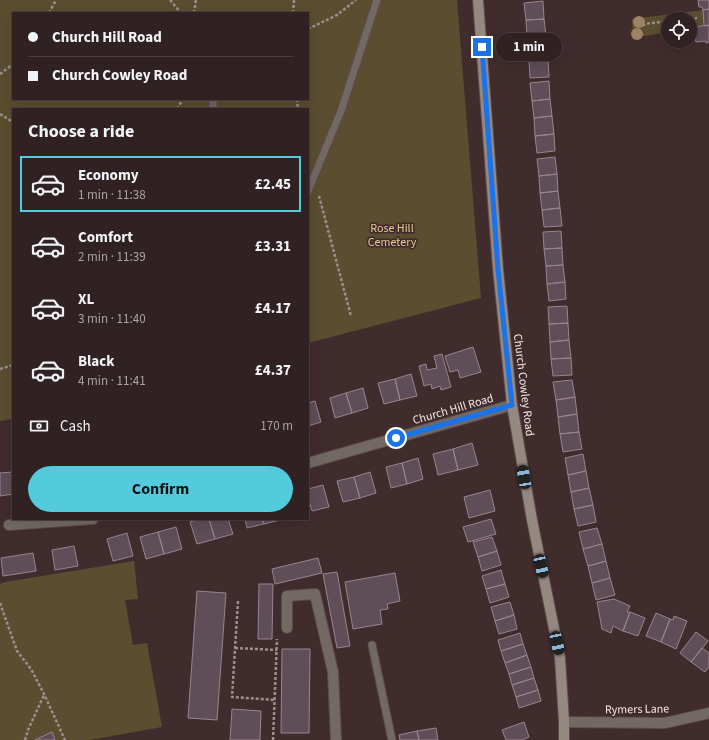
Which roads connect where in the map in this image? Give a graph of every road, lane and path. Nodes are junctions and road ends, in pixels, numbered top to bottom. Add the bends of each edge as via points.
1 (56, 0) edge
2 (170, 0) edge
3 (196, 0) edge
4 (294, 0) edge
5 (356, 0) edge
6 (377, 0) edge
7 (478, 0) edge
8 (50, 12) edge
9 (180, 12) edge
10 (194, 12) edge
11 (293, 12) edge
12 (661, 22) edge
13 (644, 26) dead end
14 (309, 29) edge
15 (12, 65) edge
16 (0, 74) edge
17 (0, 114) edge
18 (12, 121) edge
19 (314, 175) junction
20 (309, 188) edge
21 (351, 316) dead end
22 (12, 365) edge
23 (0, 369) edge
24 (512, 405) junction
25 (309, 463) edge
26 (79, 520) edge
27 (9, 525) dead end
28 (238, 601) dead end
29 (0, 603) edge
30 (287, 628) joint
31 (372, 645) dead end
32 (235, 648) junction
33 (277, 650) junction
34 (44, 694) junction
35 (275, 700) junction
36 (709, 713) edge
37 (564, 722) junction
38 (25, 740) edge
39 (65, 740) edge
40 (273, 740) edge
41 (336, 740) edge
42 (392, 740) edge
43 (564, 740) edge

1 - 8 path
2 - 9 path
3 - 10 path
4 - 11 path
5 - 14 path via 337,15
6 - 19 lane via 340,111
7 - 24 main road, Church Cowley Road via 498,269
12 - 13 path
15 - 16 path
17 - 18 path
19 - 20 lane
19 - 21 path
22 - 23 path
24 - 25 street, Church Hill Road
24 - 37 main road, Church Cowley Road via 560,658
26 - 27 street
28 - 32 path
29 - 34 path via 17,651 31,669
30 - 33 path via 277,638
30 - 41 street via 287,596 315,594 333,672
31 - 42 lane
32 - 33 path
32 - 35 path via 232,697
33 - 35 path
34 - 38 path
34 - 39 path
35 - 40 path
36 - 37 street, Rymers Lane via 665,723
37 - 43 main road, Church Cowley Road

